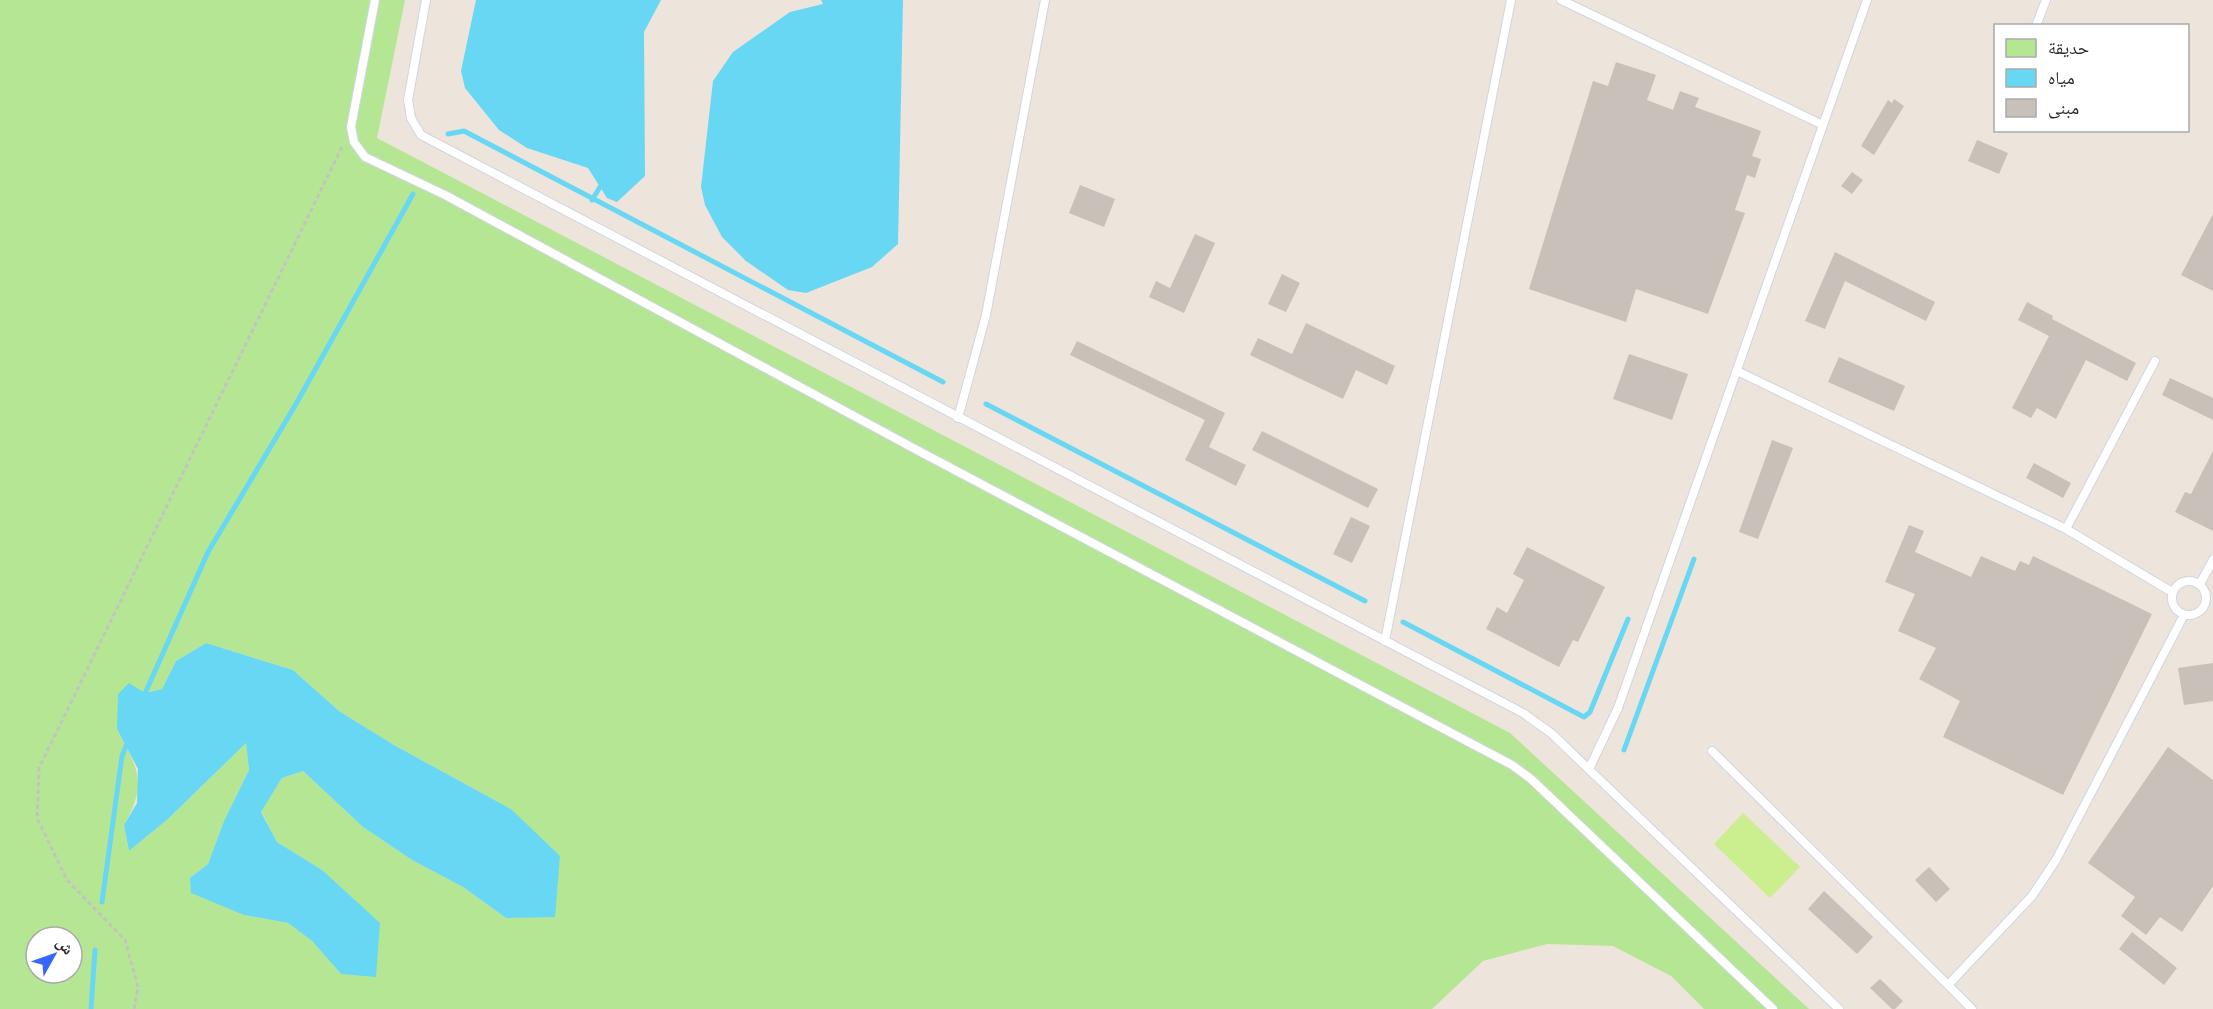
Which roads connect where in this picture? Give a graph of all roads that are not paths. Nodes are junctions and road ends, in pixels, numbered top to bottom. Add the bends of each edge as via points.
1 (375, 0) edge
2 (426, 0) edge
3 (1045, 0) edge
4 (1511, 0) edge
5 (1561, 0) edge
6 (1867, 0) edge
7 (2046, 0) edge
8 (2037, 24) edge
9 (1823, 125) junction
10 (2155, 361) dead end
11 (1737, 371) junction
12 (958, 418) junction
13 (2066, 530) junction
14 (2213, 560) edge
15 (2200, 584) junction
16 (2172, 592) junction
17 (2209, 607) edge
18 (2184, 615) junction
19 (1385, 641) junction
20 (1712, 751) dead end
21 (1588, 769) junction
22 (1947, 985) junction
23 (1773, 1009) edge
24 (1839, 1009) edge
25 (1972, 1009) edge

1 - 23 lane via 351,128 354,142 365,157 445,195 1512,765
2 - 12 lane via 408,100 411,118 421,135
3 - 12 lane via 986,315
4 - 19 lane
5 - 9 lane
6 - 9 lane
7 - 8 lane
9 - 11 lane
10 - 13 lane
11 - 13 lane
11 - 21 lane via 1618,708
12 - 19 lane
13 - 16 lane
14 - 15 lane
15 - 16 lane via 2189,580 2179,583
15 - 17 lane
16 - 18 lane via 2171,601
17 - 18 lane
18 - 22 lane via 2056,860 2032,896
19 - 21 lane via 1523,713 1551,732
20 - 22 lane
21 - 24 lane
22 - 25 lane

